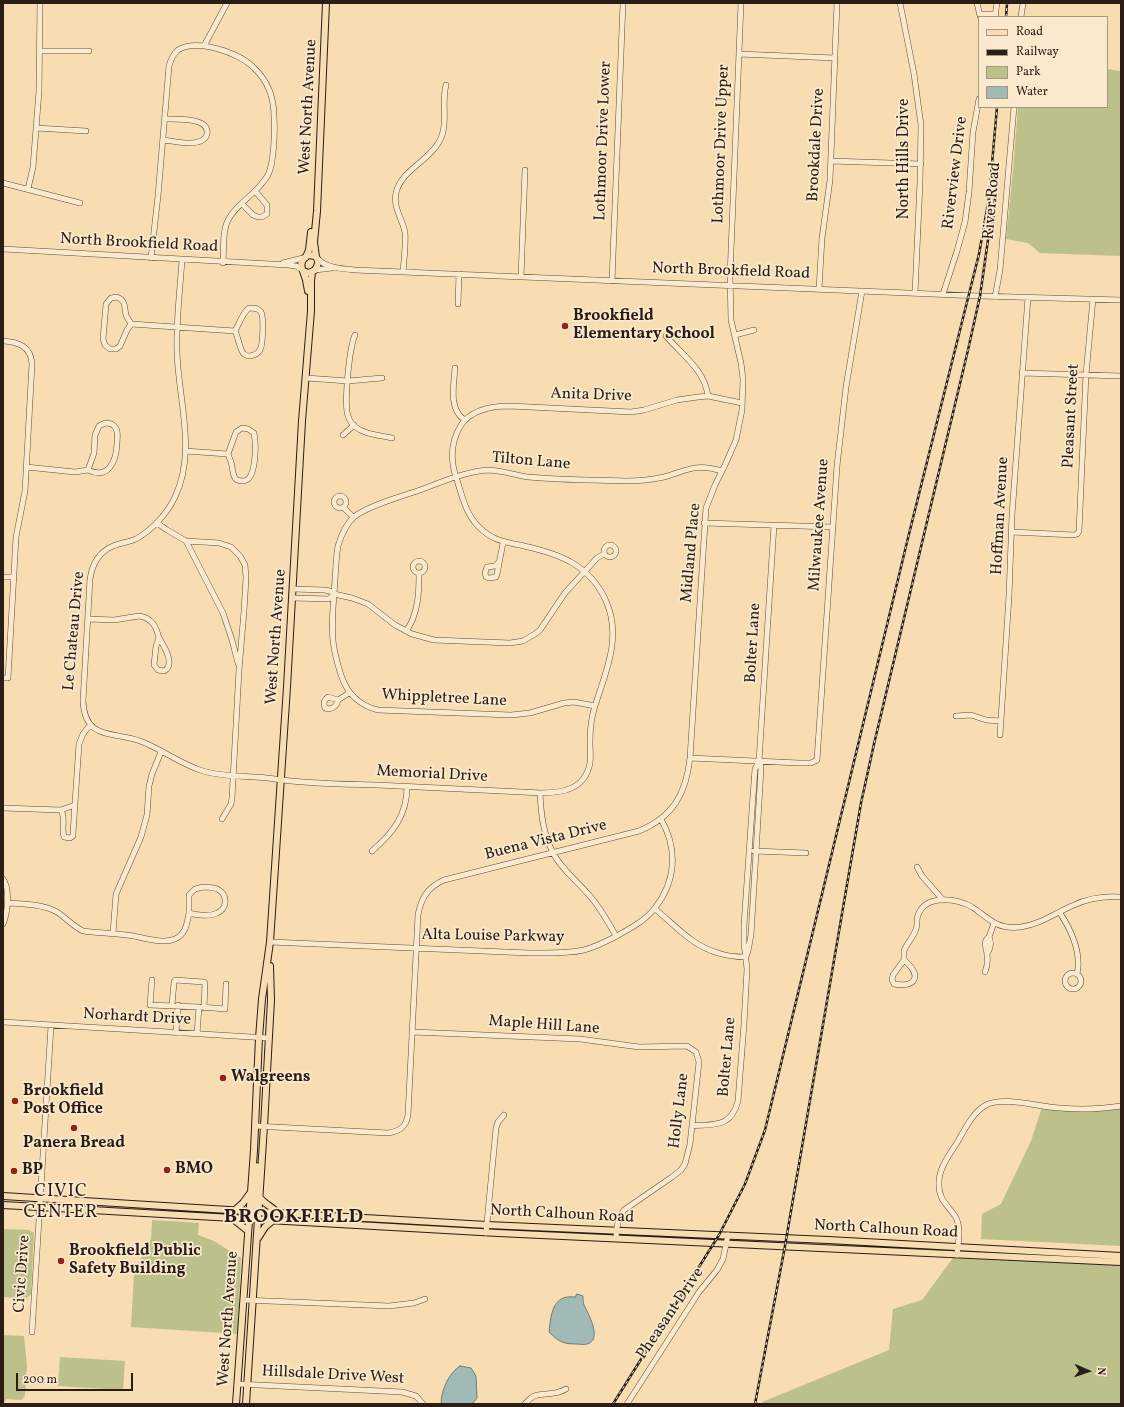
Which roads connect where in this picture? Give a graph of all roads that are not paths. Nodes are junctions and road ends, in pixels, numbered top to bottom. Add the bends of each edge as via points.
1 (40, 3) edge
2 (227, 3) edge
3 (325, 3) edge
4 (623, 3) edge
5 (741, 3) edge
6 (837, 3) edge
7 (900, 3) edge
8 (977, 3) edge
9 (997, 3) edge
10 (1023, 3) edge
11 (980, 15) edge
12 (995, 15) edge
13 (1021, 16) edge
14 (204, 46) junction
15 (40, 50) junction
16 (89, 51) dead end
17 (739, 54) junction
18 (835, 58) junction
19 (446, 85) dead end
20 (978, 105) edge
21 (1014, 108) edge
22 (165, 119) junction
23 (36, 128) junction
24 (86, 131) dead end
25 (163, 140) junction
26 (831, 161) junction
27 (921, 164) junction
28 (525, 170) dead end
29 (3, 183) edge
30 (28, 189) junction
31 (255, 191) junction
32 (317, 199) junction
33 (80, 203) dead end
34 (242, 204) junction
35 (3, 249) edge
36 (151, 258) junction
37 (305, 258) junction
38 (317, 258) junction
39 (182, 260) junction
40 (223, 262) junction
41 (274, 265) junction
42 (340, 268) junction
43 (302, 270) junction
44 (314, 271) junction
45 (403, 272) junction
46 (459, 274) junction
47 (520, 277) junction
48 (612, 281) junction
49 (731, 286) junction
50 (819, 289) junction
51 (862, 291) junction
52 (915, 293) junction
53 (943, 294) junction
54 (995, 297) junction
55 (1028, 297) junction
56 (1093, 299) junction
57 (1121, 300) edge
58 (458, 304) dead end
59 (131, 324) junction
60 (177, 327) junction
61 (309, 328) junction
62 (235, 330) junction
63 (754, 330) dead end
64 (735, 335) junction
65 (355, 336) dead end
66 (666, 336) dead end
67 (3, 341) edge
68 (455, 368) dead end
69 (1022, 373) junction
70 (1086, 374) junction
71 (1121, 376) edge
72 (306, 378) junction
73 (382, 378) dead end
74 (348, 381) junction
75 (708, 396) junction
76 (742, 403) junction
77 (465, 420) junction
78 (354, 425) junction
79 (343, 435) dead end
80 (392, 438) dead end
81 (185, 451) junction
82 (228, 454) junction
83 (26, 467) junction
84 (88, 470) junction
85 (722, 471) junction
86 (456, 477) junction
87 (344, 508) dead end
88 (353, 517) junction
89 (157, 522) junction
90 (704, 523) junction
91 (774, 525) junction
92 (832, 527) junction
93 (1012, 532) junction
94 (186, 541) junction
95 (503, 542) junction
96 (604, 554) dead end
97 (499, 562) dead end
98 (584, 571) junction
99 (419, 574) dead end
100 (3, 577) edge
101 (14, 578) junction
102 (293, 589) junction
103 (334, 594) junction
104 (292, 598) junction
105 (88, 619) junction
106 (407, 630) junction
107 (159, 638) junction
108 (239, 670) junction
109 (5, 678) edge
110 (349, 693) junction
111 (338, 700) dead end
112 (595, 706) junction
113 (956, 716) dead end
114 (1001, 721) junction
115 (90, 724) junction
116 (1000, 735) dead end
117 (161, 752) junction
118 (690, 758) junction
119 (760, 761) junction
120 (234, 776) junction
121 (280, 780) junction
122 (407, 787) junction
123 (540, 793) junction
124 (75, 805) junction
125 (3, 808) edge
126 (61, 810) junction
127 (222, 819) dead end
128 (661, 819) junction
129 (749, 850) junction
130 (372, 851) dead end
131 (756, 851) junction
132 (553, 853) junction
133 (806, 853) dead end
134 (917, 867) dead end
135 (3, 879) edge
136 (1121, 897) edge
137 (943, 900) junction
138 (7, 903) junction
139 (655, 909) junction
140 (189, 913) junction
141 (1060, 913) junction
142 (994, 923) junction
143 (3, 924) edge
144 (113, 933) junction
145 (616, 936) junction
146 (269, 945) junction
147 (417, 949) junction
148 (746, 957) junction
149 (904, 960) junction
150 (985, 972) dead end
151 (1077, 974) dead end
152 (152, 980) dead end
153 (226, 984) dead end
154 (172, 1005) junction
155 (178, 1006) junction
156 (202, 1007) junction
157 (3, 1022) edge
158 (51, 1026) junction
159 (412, 1032) junction
160 (176, 1033) junction
161 (197, 1034) junction
162 (259, 1038) junction
163 (268, 1038) junction
164 (673, 1046) joint
165 (1121, 1106) edge
166 (504, 1115) dead end
167 (255, 1126) junction
168 (264, 1126) junction
169 (692, 1126) junction
170 (254, 1150) junction
171 (251, 1192) junction
172 (3, 1196) edge
173 (41, 1198) junction
174 (260, 1198) junction
175 (3, 1205) edge
176 (40, 1207) junction
177 (235, 1210) junction
178 (254, 1211) junction
179 (278, 1213) junction
180 (232, 1218) junction
181 (249, 1219) junction
182 (258, 1220) junction
183 (272, 1221) junction
184 (487, 1225) junction
185 (616, 1230) junction
186 (248, 1231) junction
187 (486, 1232) junction
188 (728, 1236) junction
189 (616, 1238) junction
190 (257, 1239) junction
191 (727, 1244) junction
192 (958, 1246) junction
193 (957, 1255) junction
194 (1121, 1256) edge
195 (1121, 1262) edge
196 (425, 1299) dead end
197 (244, 1300) junction
198 (253, 1301) junction
199 (32, 1332) dead end
200 (238, 1384) junction
201 (247, 1384) junction
202 (566, 1389) dead end
203 (236, 1404) edge
204 (246, 1404) edge
205 (422, 1404) edge
206 (525, 1404) edge
207 (626, 1404) edge

1 - 15 street
2 - 14 street
3 - 32 main road, West North Avenue
4 - 48 street, Lothmoor Drive Lower
5 - 17 street, Lothmoor Drive Upper
6 - 18 street, Brookdale Drive
7 - 27 street, North Hills Drive via 918,95
8 - 11 street
9 - 12 street
10 - 13 street
11 - 12 street
14 - 22 street via 185,47 172,57
14 - 31 street via 232,53 254,67 271,96 274,119 271,167
15 - 16 street
15 - 23 street
17 - 18 street
17 - 49 street, Lothmoor Drive Upper
18 - 26 street, Brookdale Drive
19 - 45 street via 442,137 434,149 404,177 396,194 396,209 405,232
20 - 53 street, Riverview Drive via 973,132 965,222
21 - 54 street, River Road via 1000,270
22 - 25 street
22 - 25 street via 203,123 207,128 207,135 204,140 196,142
23 - 24 street
23 - 30 street via 33,167
25 - 36 street
26 - 27 street
26 - 50 street, Brookdale Drive
27 - 52 street, North Hills Drive
28 - 47 street
29 - 30 street
30 - 33 street
31 - 34 street
31 - 34 street via 267,205 267,214 262,218 256,217
32 - 37 main road, West North Avenue
32 - 38 main road, West North Avenue via 314,242
34 - 40 street via 233,212 227,223
35 - 36 street, North Brookfield Road
36 - 39 street, North Brookfield Road
37 - 38 main road via 310,255
37 - 41 street, North Brookfield Road
37 - 43 main road via 301,263
38 - 42 street, North Brookfield Road via 323,264
38 - 44 main road via 318,265
39 - 40 street, North Brookfield Road
39 - 60 street, Le Chateau Drive
40 - 41 street, North Brookfield Road
41 - 43 street, North Brookfield Road via 295,266
42 - 44 street, North Brookfield Road
42 - 45 street, North Brookfield Road
43 - 44 main road via 306,273
43 - 61 main road, West North Avenue via 307,284
44 - 61 main road, West North Avenue via 311,281
45 - 46 street, North Brookfield Road
46 - 47 street, North Brookfield Road
46 - 58 street
47 - 48 street, North Brookfield Road
48 - 49 street, North Brookfield Road
49 - 50 street, North Brookfield Road
49 - 64 street, Midland Place via 731,320
50 - 51 street, North Brookfield Road
51 - 52 street, North Brookfield Road
51 - 92 street, Milwaukee Avenue via 841,422
52 - 53 street, North Brookfield Road
53 - 54 street, North Brookfield Road
54 - 55 street, North Brookfield Road
55 - 56 street, North Brookfield Road
55 - 69 street, Hoffman Avenue
56 - 57 street, North Brookfield Road
56 - 70 street, Pleasant Street
59 - 59 street via 123,301 117,297 111,298 105,306 105,345 113,349 120,346
59 - 60 street
60 - 62 street
60 - 81 street, Le Chateau Drive via 177,369 184,415
61 - 72 main road, West North Avenue
62 - 62 street via 245,355 256,355 261,349 262,313 258,309 250,308 243,313
63 - 64 street
64 - 76 street, Midland Place via 743,379
65 - 74 street via 351,348
66 - 75 street via 697,369
67 - 83 street via 21,344 32,359
68 - 77 street via 455,408
69 - 70 street
69 - 93 street, Hoffman Avenue
70 - 71 street
70 - 93 street, Pleasant Street via 1077,534
72 - 74 street
72 - 102 main road, West North Avenue
73 - 74 street
74 - 78 street via 347,413
75 - 76 street, Anita Drive
75 - 77 street, Anita Drive via 677,400 631,412 490,407
76 - 85 street, Midland Place via 736,440
77 - 86 street via 453,442 452,458
78 - 79 street
78 - 80 street via 363,432
81 - 82 street
81 - 89 street, Le Chateau Drive via 183,473 177,492
82 - 82 street via 236,479 249,480 253,470 254,433 245,428 236,432
83 - 84 street via 75,472
83 - 101 street via 16,537
84 - 84 street via 103,472 114,462 117,433 112,424 98,426 94,453
85 - 86 street, Tilton Lane via 696,467 658,478 627,481 536,477 492,470
85 - 90 street, Midland Place via 707,504
86 - 88 street, Tilton Lane via 373,507
86 - 95 street via 472,519 487,534
87 - 88 street
88 - 103 street via 338,548
89 - 94 street
89 - 105 street, Le Chateau Drive via 137,538 105,550 96,560 90,579
90 - 91 street
90 - 118 street, Midland Place
91 - 92 street
91 - 119 street, Bolter Lane
92 - 119 street, Milwaukee Avenue via 817,760 799,763
93 - 114 street, Hoffman Avenue
94 - 108 street via 223,613
94 - 108 street via 225,545 236,551 244,560 246,578
95 - 97 street
95 - 98 street via 555,554
96 - 98 street
98 - 106 street via 540,630 523,641 502,644 439,641 417,636
98 - 112 street via 602,592 613,622 611,656
99 - 106 street via 418,600
100 - 101 street
101 - 109 street
102 - 103 street via 324,590
102 - 104 main road, West North Avenue
103 - 104 street via 329,599
103 - 106 street via 365,603 395,625
103 - 110 street via 333,644 339,669
104 - 121 main road, West North Avenue
105 - 107 street via 144,617 152,622
105 - 115 street, Le Chateau Drive via 83,701 84,713
107 - 107 street via 154,665 161,672 167,670 170,663
108 - 120 street
110 - 111 street
110 - 112 street, Whippletree Lane via 370,708 391,711 511,715 530,713 564,703
112 - 123 street, Memorial Drive via 590,729 590,764 586,773 580,782 566,791
113 - 114 street via 971,715
114 - 116 street, Hoffman Avenue
115 - 117 street via 103,734 136,740
115 - 124 street via 79,744
117 - 120 street via 199,770
117 - 144 street via 149,786 141,837 116,894
118 - 119 street
118 - 128 street, Buena Vista Drive via 683,790
119 - 129 street, Bolter Lane via 755,769
119 - 131 street, Bolter Lane
120 - 121 street
120 - 127 street via 231,804
121 - 122 street, Memorial Drive
121 - 146 main road, West North Avenue
122 - 123 street, Memorial Drive
122 - 130 street via 399,822
123 - 132 street via 542,822
124 - 126 street
124 - 126 street via 73,836 70,838 64,837 63,834 64,815
125 - 126 street
128 - 132 street, Buena Vista Drive via 632,834
128 - 139 street, Alta Louise Parkway via 672,847 673,867 668,887
129 - 131 street
129 - 148 street, Bolter Lane via 744,925
131 - 133 street
131 - 148 street, Bolter Lane via 751,935
132 - 145 street via 568,874 599,906
132 - 147 street, Buena Vista Drive via 452,877 436,884 426,893 420,906
134 - 137 street
135 - 138 street via 6,883
136 - 141 street via 1094,899 1073,905
137 - 142 street via 965,904
137 - 149 street via 926,904 921,910 916,929 904,950
138 - 143 street
138 - 144 street via 46,907 82,931
139 - 145 street, Alta Louise Parkway
139 - 148 street via 699,946 718,954
140 - 140 street via 219,913 225,904 224,894 215,888 195,889 189,895
140 - 144 street via 185,930 175,939 156,940
141 - 142 street via 1022,927 1006,927
141 - 151 street via 1074,942 1078,963
142 - 150 street via 985,942
145 - 147 street, Alta Louise Parkway via 593,947 564,953
146 - 147 street, Alta Louise Parkway
146 - 162 main road, West North Avenue
146 - 163 main road, West North Avenue via 271,1000
147 - 159 street, Buena Vista Drive
148 - 169 street, Bolter Lane via 745,1018 737,1105 730,1116 720,1124
149 - 149 street via 913,968 915,978 906,984 894,984 894,975
152 - 154 street via 150,1005
153 - 156 street via 225,1009
154 - 155 street
154 - 156 street via 175,980 205,983
155 - 156 street
155 - 160 street
156 - 161 street
157 - 158 street, Norhardt Drive
158 - 160 street, Norhardt Drive
158 - 173 street, Civic Drive
159 - 164 street, Maple Hill Lane via 580,1039 639,1047
159 - 168 street, Buena Vista Drive via 408,1114 402,1129 388,1133
160 - 161 street, Norhardt Drive
161 - 162 street, Norhardt Drive
162 - 163 street, Norhardt Drive
162 - 167 main road, West North Avenue
163 - 168 main road, West North Avenue
164 - 169 street, Holly Lane via 690,1047 699,1058
165 - 192 street via 1067,1109 1004,1101 991,1103 980,1110 972,1118 945,1162 939,1179 941,1198 955,1216 958,1225
166 - 184 street via 496,1128
167 - 168 street
167 - 170 main road, West North Avenue
168 - 174 main road, West North Avenue
169 - 185 street, Holly Lane via 685,1164 624,1210 619,1216
170 - 171 main road, West North Avenue
170 - 178 main road
171 - 177 main road
171 - 178 main road, West North Avenue
172 - 173 main road, North Calhoun Road
173 - 176 street, Civic Drive
173 - 177 main road, North Calhoun Road
174 - 178 main road, West North Avenue
174 - 179 main road
175 - 176 main road, North Calhoun Road
176 - 180 main road, North Calhoun Road
176 - 199 street, Civic Drive
177 - 178 main road, North Calhoun Road
178 - 179 main road, North Calhoun Road
178 - 181 main road, West North Avenue
178 - 182 main road, West North Avenue
179 - 184 main road, North Calhoun Road
180 - 181 main road, North Calhoun Road
180 - 186 main road
181 - 182 main road, North Calhoun Road
181 - 186 main road, West North Avenue
182 - 183 main road, North Calhoun Road
182 - 190 main road, West North Avenue
183 - 187 main road, North Calhoun Road
183 - 190 main road
184 - 185 main road, North Calhoun Road
184 - 187 street
185 - 188 main road, North Calhoun Road
185 - 189 street, Holly Lane
186 - 197 main road, West North Avenue
187 - 189 main road, North Calhoun Road
188 - 191 street, Pheasant Drive
188 - 192 main road, North Calhoun Road
189 - 191 main road, North Calhoun Road
190 - 198 main road, West North Avenue
191 - 193 main road, North Calhoun Road
191 - 207 street, Pheasant Drive via 717,1270 699,1292
192 - 193 street
192 - 194 main road, North Calhoun Road
193 - 195 main road, North Calhoun Road
196 - 198 street via 389,1306
197 - 198 street
197 - 200 main road, West North Avenue
198 - 201 main road, West North Avenue
200 - 201 street, Hillsdale Drive West
200 - 203 main road, West North Avenue
201 - 204 main road, West North Avenue
201 - 205 street, Hillsdale Drive West via 402,1392 416,1396
202 - 206 street via 557,1393 533,1396

